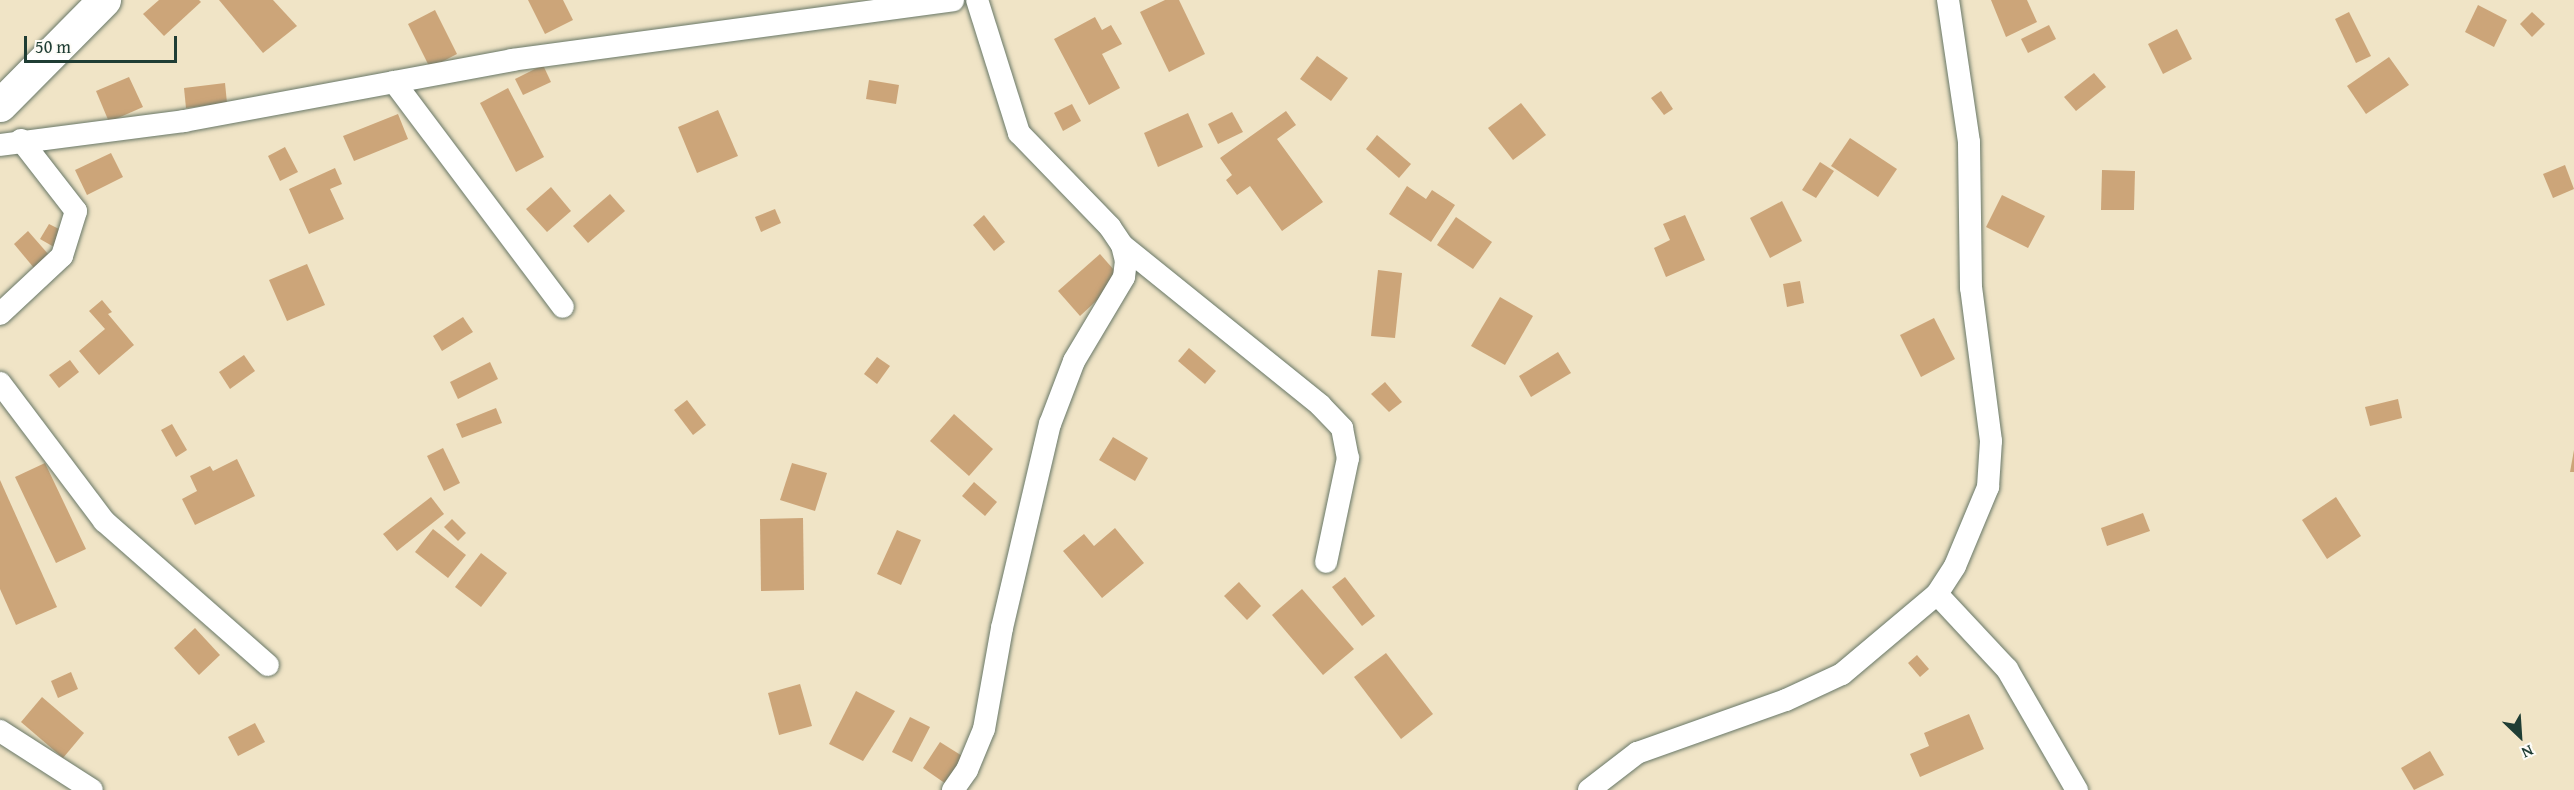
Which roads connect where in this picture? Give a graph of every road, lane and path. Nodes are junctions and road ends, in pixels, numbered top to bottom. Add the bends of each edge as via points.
1 (104, 0) edge
2 (953, 0) edge
3 (977, 0) edge
4 (1948, 0) edge
5 (394, 82) junction
6 (0, 105) edge
7 (11, 142) edge
8 (1122, 245) junction
9 (563, 306) dead end
10 (0, 314) edge
11 (0, 383) edge
12 (1326, 562) dead end
13 (1937, 594) junction
14 (268, 665) dead end
15 (0, 731) edge
16 (92, 790) edge
17 (953, 790) edge
18 (1589, 790) edge
19 (2077, 790) edge

1 - 6 main road
2 - 5 street via 512,60
3 - 8 street via 1019,133 1110,227
4 - 13 street via 1969,141 1971,288 1991,441 1988,486 1955,566
5 - 7 street via 184,121
5 - 9 street
7 - 10 street via 76,212 62,256
8 - 12 street via 1320,405 1342,428 1348,458
8 - 17 street via 1124,277 1074,361 1050,424 1002,628 984,729
11 - 14 street via 104,520
13 - 18 street via 1842,674 1786,700 1637,753
13 - 19 street via 2007,669
15 - 16 street

